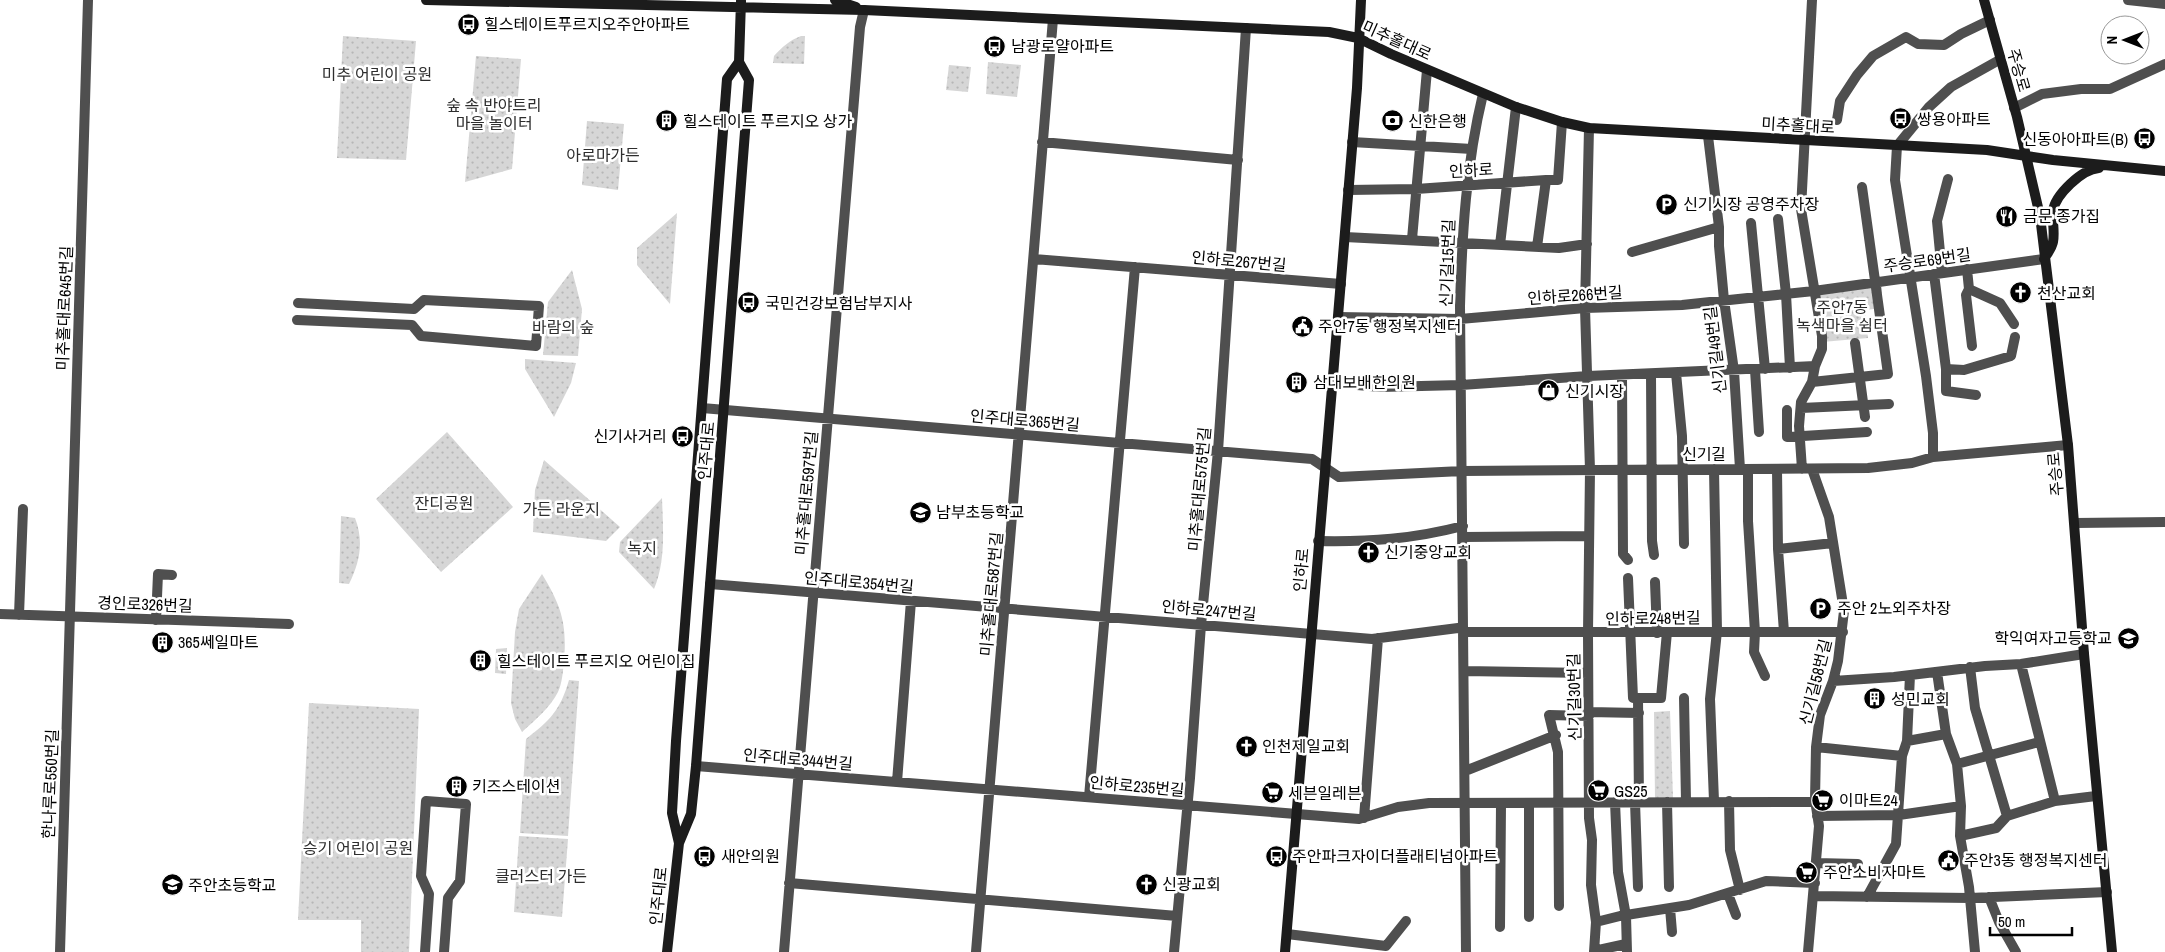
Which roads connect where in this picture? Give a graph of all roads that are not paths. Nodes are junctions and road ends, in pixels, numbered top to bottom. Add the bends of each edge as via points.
1 (88, 0) edge
2 (426, 0) edge
3 (835, 0) edge
4 (1361, 0) edge
5 (1812, 0) edge
6 (1984, 0) edge
7 (2128, 0) edge
8 (741, 3) edge
9 (2165, 4) edge
10 (864, 10) junction
11 (1053, 19) junction
12 (1990, 20) junction
13 (1246, 28) junction
14 (1358, 38) junction
15 (2001, 59) junction
16 (739, 62) junction
17 (2165, 64) edge
18 (1427, 70) junction
19 (1483, 94) junction
20 (1516, 107) junction
21 (2014, 108) junction
22 (1837, 120) dead end
23 (1562, 122) junction
24 (1589, 128) junction
25 (1708, 136) junction
26 (1805, 140) junction
27 (1042, 142) junction
28 (1352, 142) junction
29 (1420, 145) junction
30 (1897, 146) junction
31 (1472, 149) junction
32 (2027, 156) junction
33 (1238, 160) junction
34 (2120, 168) junction
35 (2165, 172) edge
36 (1948, 179) dead end
37 (1546, 180) junction
38 (1508, 183) junction
39 (1467, 185) junction
40 (1862, 187) dead end
41 (1416, 189) junction
42 (1348, 190) junction
43 (1778, 219) dead end
44 (1751, 223) dead end
45 (1719, 227) junction
46 (1345, 237) junction
47 (1412, 239) junction
48 (1461, 242) junction
49 (1587, 244) junction
50 (1500, 245) junction
51 (1537, 247) junction
52 (1632, 252) dead end
53 (1034, 258) junction
54 (2044, 259) junction
55 (1135, 267) junction
56 (1967, 269) junction
57 (1938, 273) junction
58 (1229, 275) junction
59 (1910, 277) junction
60 (1876, 282) junction
61 (1341, 284) junction
62 (1970, 289) junction
63 (1814, 291) junction
64 (1786, 294) junction
65 (1757, 297) junction
66 (1724, 300) junction
67 (298, 303) dead end
68 (1585, 308) junction
69 (1338, 317) junction
70 (1460, 319) junction
71 (297, 320) dead end
72 (2014, 324) dead end
73 (2015, 337) dead end
74 (1855, 343) dead end
75 (1972, 346) dead end
76 (1815, 366) junction
77 (1790, 368) junction
78 (1766, 369) junction
79 (1946, 369) junction
80 (1755, 370) junction
81 (1734, 371) junction
82 (1676, 373) junction
83 (1651, 374) junction
84 (1588, 376) junction
85 (1622, 376) junction
86 (1858, 377) junction
87 (1812, 382) junction
88 (1333, 383) junction
89 (1461, 385) junction
90 (1976, 395) dead end
91 (1889, 404) dead end
92 (1864, 405) junction
93 (702, 408) junction
94 (1801, 408) junction
95 (724, 410) junction
96 (1787, 410) dead end
97 (1865, 417) dead end
98 (828, 419) junction
99 (1759, 432) dead end
100 (1867, 432) dead end
101 (1020, 435) junction
102 (1800, 437) junction
103 (1120, 443) junction
104 (2068, 444) junction
105 (1218, 451) junction
106 (1933, 457) junction
107 (1325, 468) junction
108 (1714, 469) junction
109 (1744, 469) junction
110 (1777, 469) junction
111 (1807, 469) junction
112 (1590, 470) junction
113 (1622, 470) junction
114 (1651, 470) junction
115 (1684, 470) junction
116 (1462, 472) junction
117 (1339, 477) joint
118 (23, 509) dead end
119 (2165, 522) edge
120 (2074, 523) junction
121 (1463, 526) junction
122 (1589, 536) junction
123 (1463, 537) junction
124 (1318, 541) junction
125 (1833, 543) junction
126 (1684, 544) dead end
127 (1778, 549) junction
128 (1654, 555) dead end
129 (1628, 560) dead end
130 (172, 575) dead end
131 (1628, 578) dead end
132 (1655, 582) dead end
133 (710, 584) junction
134 (813, 593) junction
135 (911, 601) junction
136 (1005, 609) junction
137 (0, 614) edge
138 (19, 615) junction
139 (70, 617) junction
140 (1104, 617) junction
141 (156, 620) junction
142 (289, 624) dead end
143 (1201, 625) junction
144 (1464, 631) junction
145 (1717, 632) junction
146 (1755, 632) junction
147 (1784, 632) junction
148 (1843, 632) junction
149 (1588, 633) junction
150 (1631, 633) junction
151 (1662, 633) junction
152 (1311, 634) junction
153 (1378, 638) junction
154 (2084, 654) junction
155 (2021, 664) junction
156 (1970, 667) junction
157 (1464, 671) junction
158 (1937, 672) junction
159 (1588, 673) junction
160 (1910, 675) junction
161 (1765, 676) dead end
162 (1833, 681) junction
163 (1638, 698) junction
164 (1684, 698) dead end
165 (1638, 713) junction
166 (1589, 714) junction
167 (1946, 734) junction
168 (1556, 735) junction
169 (1907, 740) junction
170 (2039, 742) junction
171 (1816, 747) junction
172 (1989, 754) junction
173 (1902, 756) junction
174 (1957, 764) junction
175 (696, 766) junction
176 (1465, 770) junction
177 (798, 774) junction
178 (897, 782) junction
179 (990, 789) junction
180 (2096, 796) junction
181 (1089, 798) junction
182 (1815, 800) junction
183 (1686, 801) junction
184 (1714, 801) junction
185 (1730, 801) junction
186 (2055, 801) junction
187 (1615, 802) junction
188 (1637, 802) junction
189 (1667, 802) junction
190 (1559, 803) junction
191 (1590, 803) junction
192 (1465, 804) junction
193 (1500, 804) junction
194 (1529, 804) junction
195 (1188, 806) junction
196 (1961, 806) junction
197 (1296, 814) junction
198 (1899, 815) junction
199 (1817, 816) junction
200 (2007, 816) junction
201 (1364, 818) junction
202 (1960, 836) junction
203 (678, 843) junction
204 (1816, 863) junction
205 (1858, 864) dead end
206 (789, 883) junction
207 (1815, 883) junction
208 (1638, 887) dead end
209 (1669, 887) dead end
210 (1740, 890) junction
211 (2107, 892) junction
212 (1728, 894) junction
213 (1814, 896) junction
214 (1867, 897) junction
215 (1989, 897) junction
216 (1970, 898) junction
217 (980, 900) junction
218 (1560, 906) dead end
219 (1670, 908) junction
220 (1736, 915) dead end
221 (1177, 916) junction
222 (1626, 916) junction
223 (1529, 917) dead end
224 (1406, 921) dead end
225 (1596, 922) junction
226 (1500, 927) dead end
227 (1672, 932) dead end
228 (1287, 934) junction
229 (1627, 948) edge
230 (1594, 951) edge
231 (60, 952) edge
232 (425, 952) edge
233 (444, 952) edge
234 (667, 952) edge
235 (784, 952) edge
236 (976, 952) edge
237 (1174, 952) edge
238 (1285, 952) edge
239 (1466, 952) edge
240 (1808, 952) edge
241 (1975, 952) edge
242 (2016, 952) edge
243 (2112, 952) edge

1 - 139 street, 미추홀대로645번길
2 - 8 main road, 미추홀대로 via 705,7
3 - 10 main road
4 - 14 main road, 인하로
5 - 26 street
6 - 12 main road, 주승로
7 - 9 street
8 - 10 main road, 미추홀대로
8 - 16 main road, 인주대로
10 - 11 main road, 미추홀대로
10 - 98 street, 미추홀대로597번길 via 859,37
11 - 13 main road, 미추홀대로
11 - 27 street, 미추홀대로587번길
12 - 15 main road, 주승로
12 - 22 street via 1944,45 1918,44 1906,37 1873,56 1840,101
13 - 14 main road, 미추홀대로 via 1329,32
13 - 33 street, 미추홀대로575번길
14 - 18 main road, 미추홀대로
14 - 28 main road, 인하로
15 - 21 main road, 주승로
15 - 30 street via 1950,87 1928,107
16 - 93 main road, 인주대로 via 727,79
16 - 95 main road, 인주대로 via 749,80
17 - 21 street via 2110,89 2042,94
18 - 19 main road, 미추홀대로
18 - 29 street
19 - 20 main road, 미추홀대로
19 - 31 street, 신기길15번길
20 - 23 main road, 미추홀대로
20 - 38 street
21 - 32 main road, 주승로
23 - 24 main road, 미추홀대로
23 - 37 street via 1558,180
24 - 25 main road, 미추홀대로
24 - 49 street
25 - 26 main road, 미추홀대로
25 - 45 street, 신기길49번길
26 - 30 main road, 미추홀대로
26 - 63 street via 1801,209
27 - 33 street
27 - 53 street, 미추홀대로587번길
28 - 29 street
28 - 42 main road, 인하로
29 - 31 street
29 - 41 street
30 - 32 main road, 미추홀대로 via 1987,150
30 - 59 street via 1895,180
31 - 39 street, 신기길15번길
32 - 34 main road, 미추홀대로
32 - 54 main road, 주승로 via 2040,216
33 - 58 street, 미추홀대로575번길
34 - 35 main road, 미추홀대로
34 - 54 main road via 2094,168 2073,181 2055,203 2053,244
36 - 57 street via 1937,221
37 - 38 street, 인하로
37 - 51 street
38 - 39 street, 인하로
38 - 50 street
39 - 41 street, 인하로
39 - 48 street, 신기길15번길
40 - 60 street
41 - 42 street, 인하로
41 - 47 street
42 - 46 main road, 인하로
43 - 64 street
44 - 65 street
45 - 52 street
45 - 66 street, 신기길49번길
46 - 47 street
46 - 61 main road, 인하로
47 - 48 street
48 - 50 street
48 - 70 street, 신기길15번길
49 - 51 street
49 - 68 street, 신기길30번길
50 - 51 street
53 - 55 street, 인하로267번길
53 - 101 street, 미추홀대로587번길
54 - 56 street, 주승로69번길
54 - 104 main road, 주승로
55 - 58 street, 인하로267번길
55 - 103 street
56 - 57 street, 주승로69번길
56 - 62 street
57 - 59 street, 주승로69번길
57 - 79 street
58 - 61 street, 인하로267번길
58 - 105 street, 미추홀대로575번길
59 - 60 street, 주승로69번길
59 - 106 street via 1926,376
60 - 63 street, 주승로69번길
60 - 86 street via 1888,374
61 - 69 main road, 인하로
62 - 72 street via 2000,303
62 - 75 street via 1966,295
63 - 64 street, 인하로266번길
63 - 76 street via 1822,336 1822,350
64 - 65 street, 인하로266번길
64 - 77 street
65 - 66 street, 인하로266번길
65 - 78 street
66 - 68 street, 인하로266번길 via 1682,305
66 - 81 street, 신기길49번길
67 - 71 street via 414,309 424,300 539,306 536,346 421,336 412,325
68 - 70 street, 인하로266번길
68 - 84 street, 신기길30번길
69 - 70 street, 인하로266번길
69 - 88 main road, 인하로
70 - 89 street, 신기길15번길
73 - 79 street via 2011,356 1964,370
74 - 86 street
76 - 77 street
76 - 87 street
77 - 78 street
78 - 80 street
79 - 90 street via 1946,392
80 - 81 street
80 - 99 street
81 - 82 street
81 - 109 street, 신기길49번길
82 - 83 street
82 - 115 street
83 - 85 street
83 - 114 street
84 - 85 street
84 - 89 street
84 - 112 street, 신기길30번길
85 - 113 street
86 - 87 street
86 - 92 street
87 - 94 street
88 - 89 street via 1381,388
88 - 107 main road, 인하로
89 - 116 street, 신기길15번길
91 - 92 street
92 - 94 street
92 - 97 street
93 - 95 street, 인주대로365번길
93 - 203 main road, 인주대로 via 674,774 672,812
94 - 102 street, 신기길58번길
95 - 98 street, 인주대로365번길
95 - 133 main road, 인주대로
96 - 102 street via 1788,437
98 - 101 street, 인주대로365번길
98 - 134 street, 미추홀대로597번길
100 - 102 street
101 - 103 street, 인주대로365번길
101 - 136 street, 미추홀대로587번길
102 - 111 street, 신기길58번길
103 - 105 street, 인주대로365번길
103 - 140 street
104 - 106 street, 신기길
104 - 120 main road, 주승로
105 - 107 street, 인주대로365번길 via 1312,460
105 - 143 street, 미추홀대로575번길
106 - 111 street, 신기길 via 1868,468
107 - 117 street, 인주대로365번길
107 - 124 main road, 인하로
108 - 109 street, 신기길
108 - 115 street, 신기길
108 - 145 street
109 - 110 street, 신기길
109 - 146 street, 신기길49번길
110 - 111 street, 신기길
110 - 127 street
111 - 125 street, 신기길58번길 via 1829,517
112 - 113 street, 신기길
112 - 116 street, 신기길
112 - 122 street, 신기길30번길
113 - 114 street, 신기길
113 - 129 street via 1624,554
114 - 115 street, 신기길
114 - 128 street
115 - 126 street
116 - 117 street, 신기길
116 - 121 street, 신기길15번길
118 - 138 street
119 - 120 street
120 - 154 main road, 주승로
121 - 123 street, 신기길15번길
121 - 124 street via 1427,535 1371,542
122 - 123 street
122 - 149 street, 신기길30번길
123 - 144 street, 신기길15번길
124 - 152 main road, 인하로
125 - 127 street
125 - 148 street, 신기길58번길 via 1844,611
127 - 147 street
130 - 141 street via 158,574
131 - 150 street
132 - 151 street
133 - 134 street, 인주대로354번길
133 - 175 main road, 인주대로
134 - 135 street, 인주대로354번길
134 - 177 street, 미추홀대로597번길
135 - 136 street, 인주대로354번길
135 - 178 street
136 - 140 street, 인하로247번길
136 - 179 street, 미추홀대로587번길
137 - 138 street, 경인로326번길
138 - 139 street, 경인로326번길
139 - 141 street, 경인로326번길
139 - 231 street, 한나루로550번길
140 - 143 street, 인하로247번길
140 - 181 street
141 - 142 street, 경인로326번길
143 - 152 street, 인하로247번길
143 - 195 street, 미추홀대로575번길
144 - 149 street, 인하로248번길
144 - 153 street, 인하로248번길 via 1458,628
144 - 157 street, 신기길15번길
145 - 146 street, 인하로248번길
145 - 151 street, 인하로248번길
145 - 184 street via 1710,699
146 - 147 street, 인하로248번길
146 - 161 street, 신기길49번길 via 1754,652
147 - 148 street, 인하로248번길
148 - 162 street, 신기길58번길
149 - 150 street, 인하로248번길
149 - 159 street, 신기길30번길
150 - 151 street, 인하로248번길
150 - 163 street via 1633,698
151 - 163 street via 1660,698
152 - 153 street, 인하로248번길
152 - 197 main road, 인하로
153 - 201 street
154 - 155 street
154 - 180 main road, 주승로
155 - 156 street
155 - 170 street
156 - 158 street
156 - 172 street via 1976,708
157 - 159 street
157 - 176 street, 신기길15번길
158 - 160 street
158 - 167 street
159 - 166 street, 신기길30번길
160 - 162 street
160 - 169 street
162 - 171 street, 신기길58번길 via 1820,715
163 - 165 street
164 - 183 street
165 - 166 street
165 - 188 street
166 - 168 street via 1549,715
166 - 191 street, 신기길30번길
167 - 169 street
167 - 174 street
168 - 176 street
168 - 190 street
169 - 173 street
170 - 172 street
170 - 186 street
171 - 173 street
171 - 182 street, 신기길58번길
172 - 174 street
172 - 200 street
173 - 198 street
174 - 196 street
175 - 177 street, 인주대로344번길
175 - 203 main road, 인주대로 via 691,814
176 - 192 street, 신기길15번길
177 - 178 street, 인주대로344번길
177 - 206 street, 미추홀대로597번길
178 - 179 street, 인주대로344번길
179 - 181 street, 인하로235번길
179 - 217 street, 미추홀대로587번길
180 - 186 street
180 - 211 main road, 주승로
181 - 195 street, 인하로235번길
182 - 185 street
182 - 199 street, 신기길58번길
183 - 184 street
183 - 189 street
184 - 185 street
185 - 210 street via 1730,850
186 - 200 street
187 - 188 street
187 - 191 street
187 - 222 street via 1618,872
188 - 189 street
188 - 208 street
189 - 209 street
190 - 191 street
190 - 194 street
190 - 218 street
191 - 225 street, 신기길30번길 via 1591,885
192 - 193 street
192 - 201 street via 1429,803 1398,807
192 - 239 street, 신기길15번길
193 - 194 street
193 - 226 street
194 - 223 street
195 - 197 street, 인하로235번길
195 - 221 street, 미추홀대로575번길
196 - 198 street
196 - 202 street
197 - 201 street, 인하로235번길
197 - 228 main road, 인하로
198 - 199 street
198 - 214 street via 1896,844
199 - 204 street, 신기길58번길
200 - 202 street via 1996,828
202 - 216 street
203 - 234 main road, 인주대로
204 - 205 street
204 - 207 street, 신기길58번길
206 - 217 street
206 - 235 street, 미추홀대로597번길
207 - 210 street via 1766,881
207 - 213 street, 신기길58번길
210 - 212 street
211 - 215 street
211 - 243 main road, 주승로
212 - 219 street
212 - 220 street
213 - 214 street
213 - 240 street, 신기길58번길
214 - 216 street
215 - 216 street
215 - 242 street
216 - 241 street
217 - 221 street
217 - 236 street, 미추홀대로587번길
219 - 222 street
219 - 227 street
221 - 237 street, 미추홀대로575번길
222 - 225 street
222 - 229 street
224 - 228 street via 1386,946
225 - 230 street, 신기길30번길
228 - 238 main road, 인하로
229 - 230 street
232 - 233 street via 429,894 421,876 426,801 466,804 460,881 448,898

